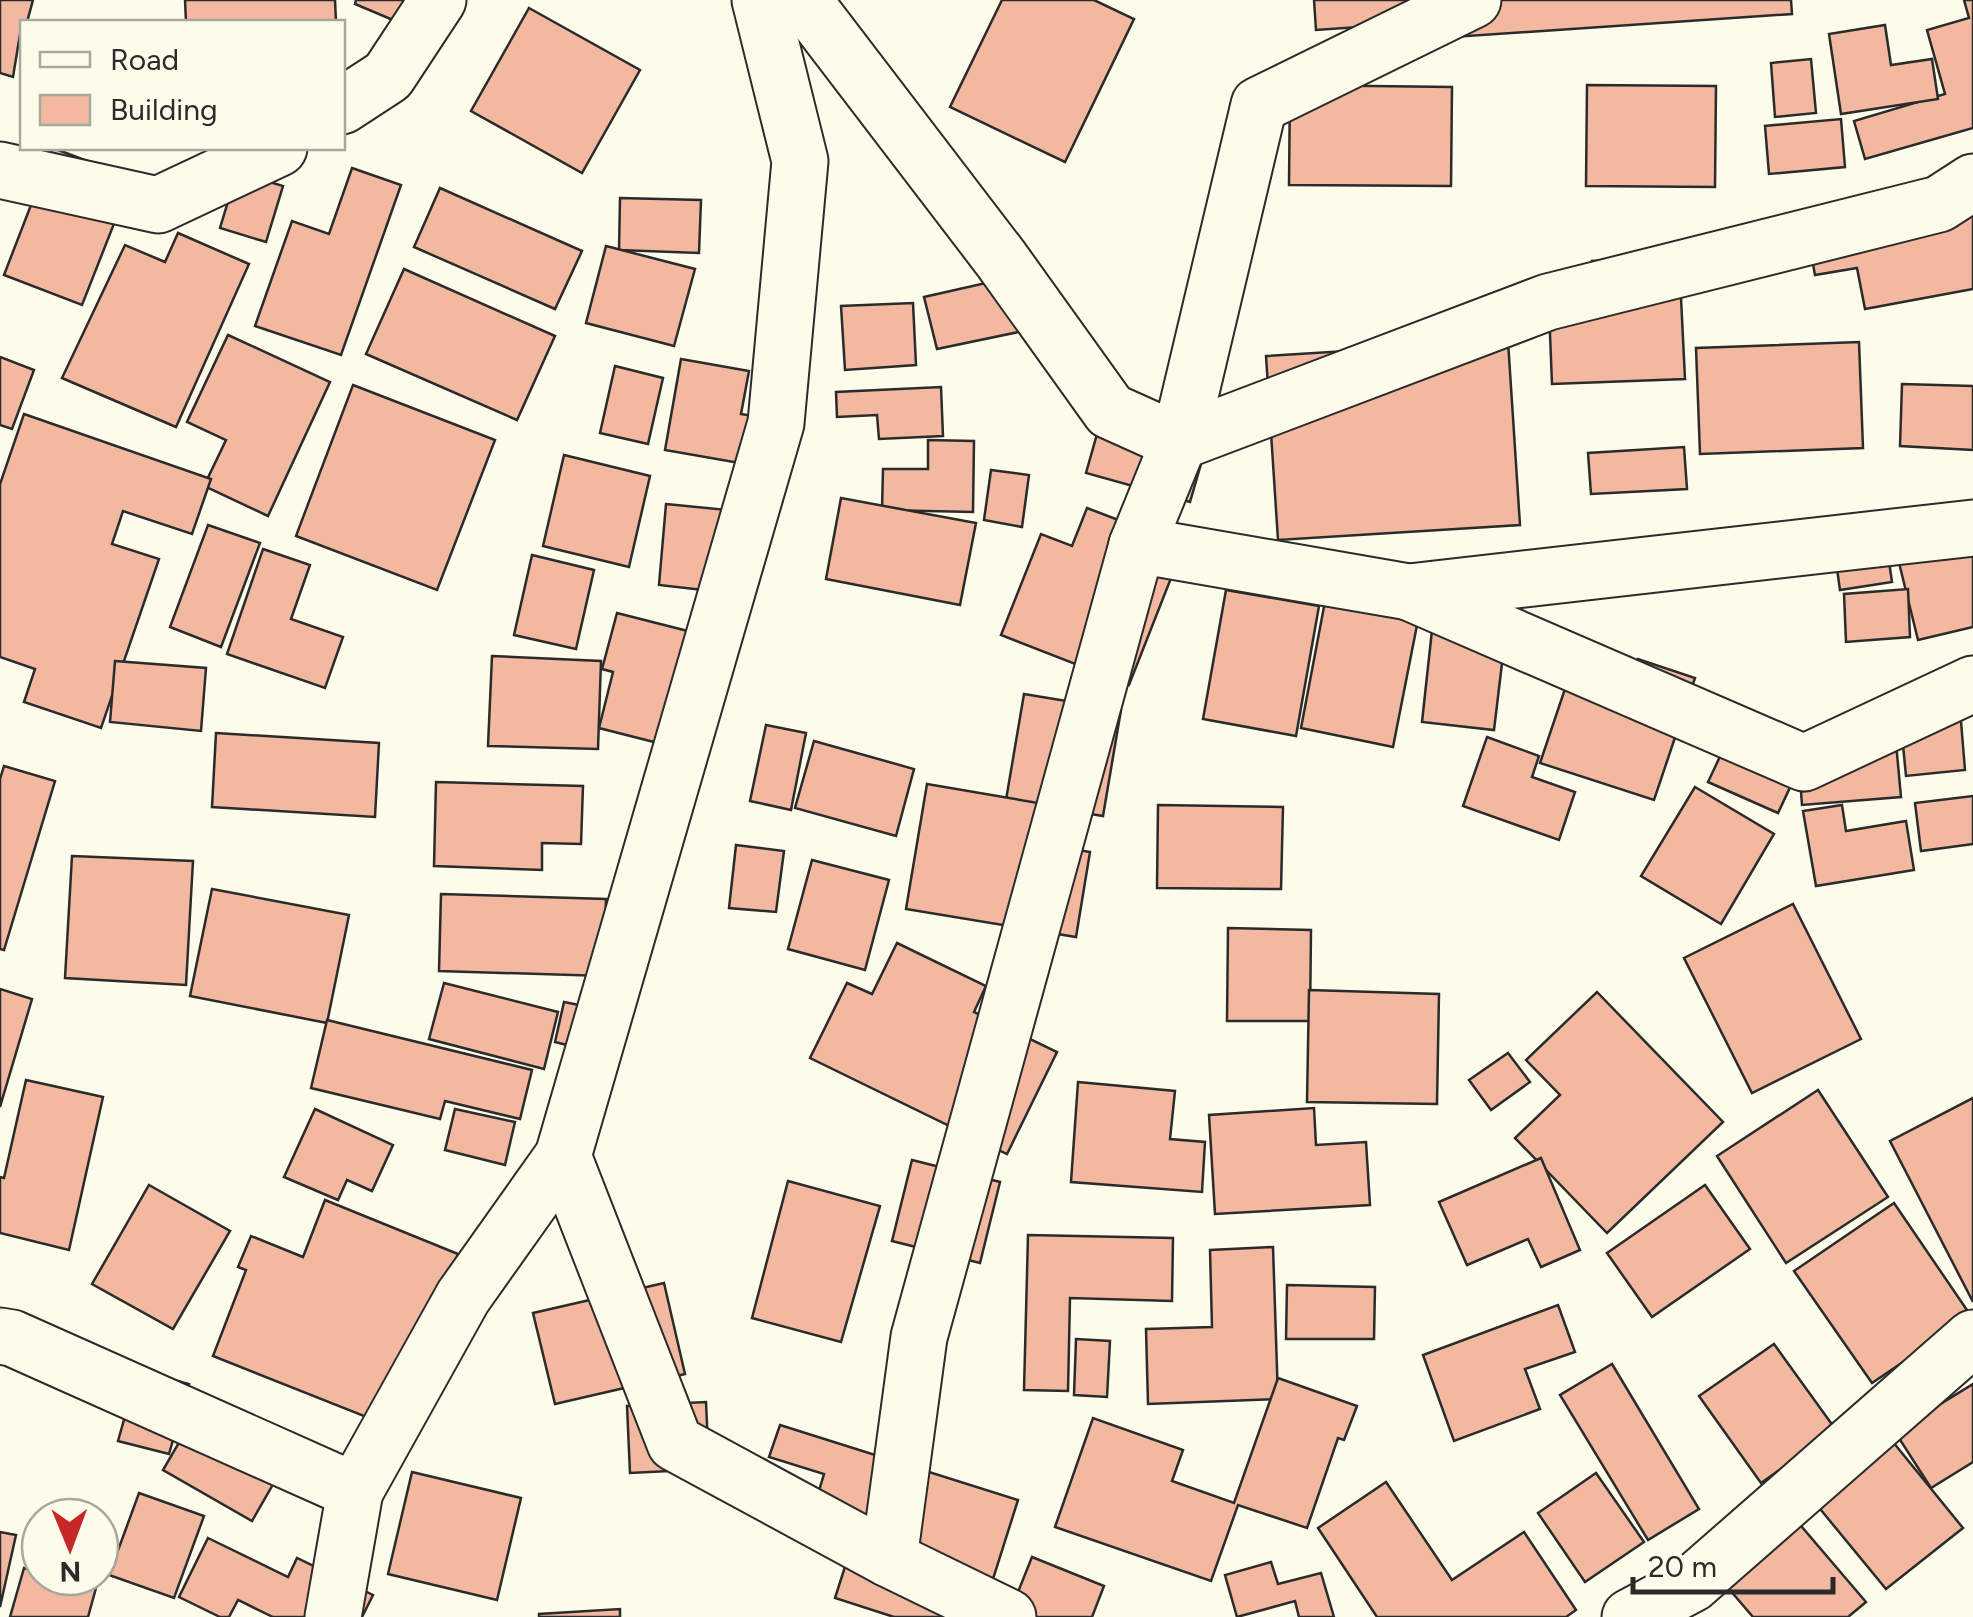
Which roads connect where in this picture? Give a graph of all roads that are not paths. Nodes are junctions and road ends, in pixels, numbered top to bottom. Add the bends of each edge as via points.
1 (438, 0) edge
2 (760, 0) edge
3 (803, 0) edge
4 (1473, 0) edge
5 (345, 104) edge
6 (275, 150) edge
7 (0, 170) edge
8 (1973, 182) edge
9 (1179, 442) junction
10 (1973, 528) edge
11 (1137, 544) junction
12 (1408, 592) junction
13 (1973, 684) edge
14 (563, 1156) junction
15 (0, 1336) edge
16 (1973, 1338) edge
17 (356, 1491) junction
18 (889, 1559) junction
19 (333, 1617) edge
20 (1008, 1617) edge
21 (1630, 1617) edge

1 - 5 street via 388,76
2 - 14 street via 800,161 776,422
3 - 9 street via 1110,411
4 - 9 street via 1260,105
6 - 7 street via 158,204
8 - 9 street via 1939,204 1548,302
9 - 11 street
10 - 12 street
11 - 12 street
11 - 18 street via 919,1337
12 - 13 street via 1804,763
14 - 17 street via 463,1297
14 - 18 street via 674,1443
15 - 17 street
16 - 21 street via 1692,1584
17 - 19 street
18 - 20 street

